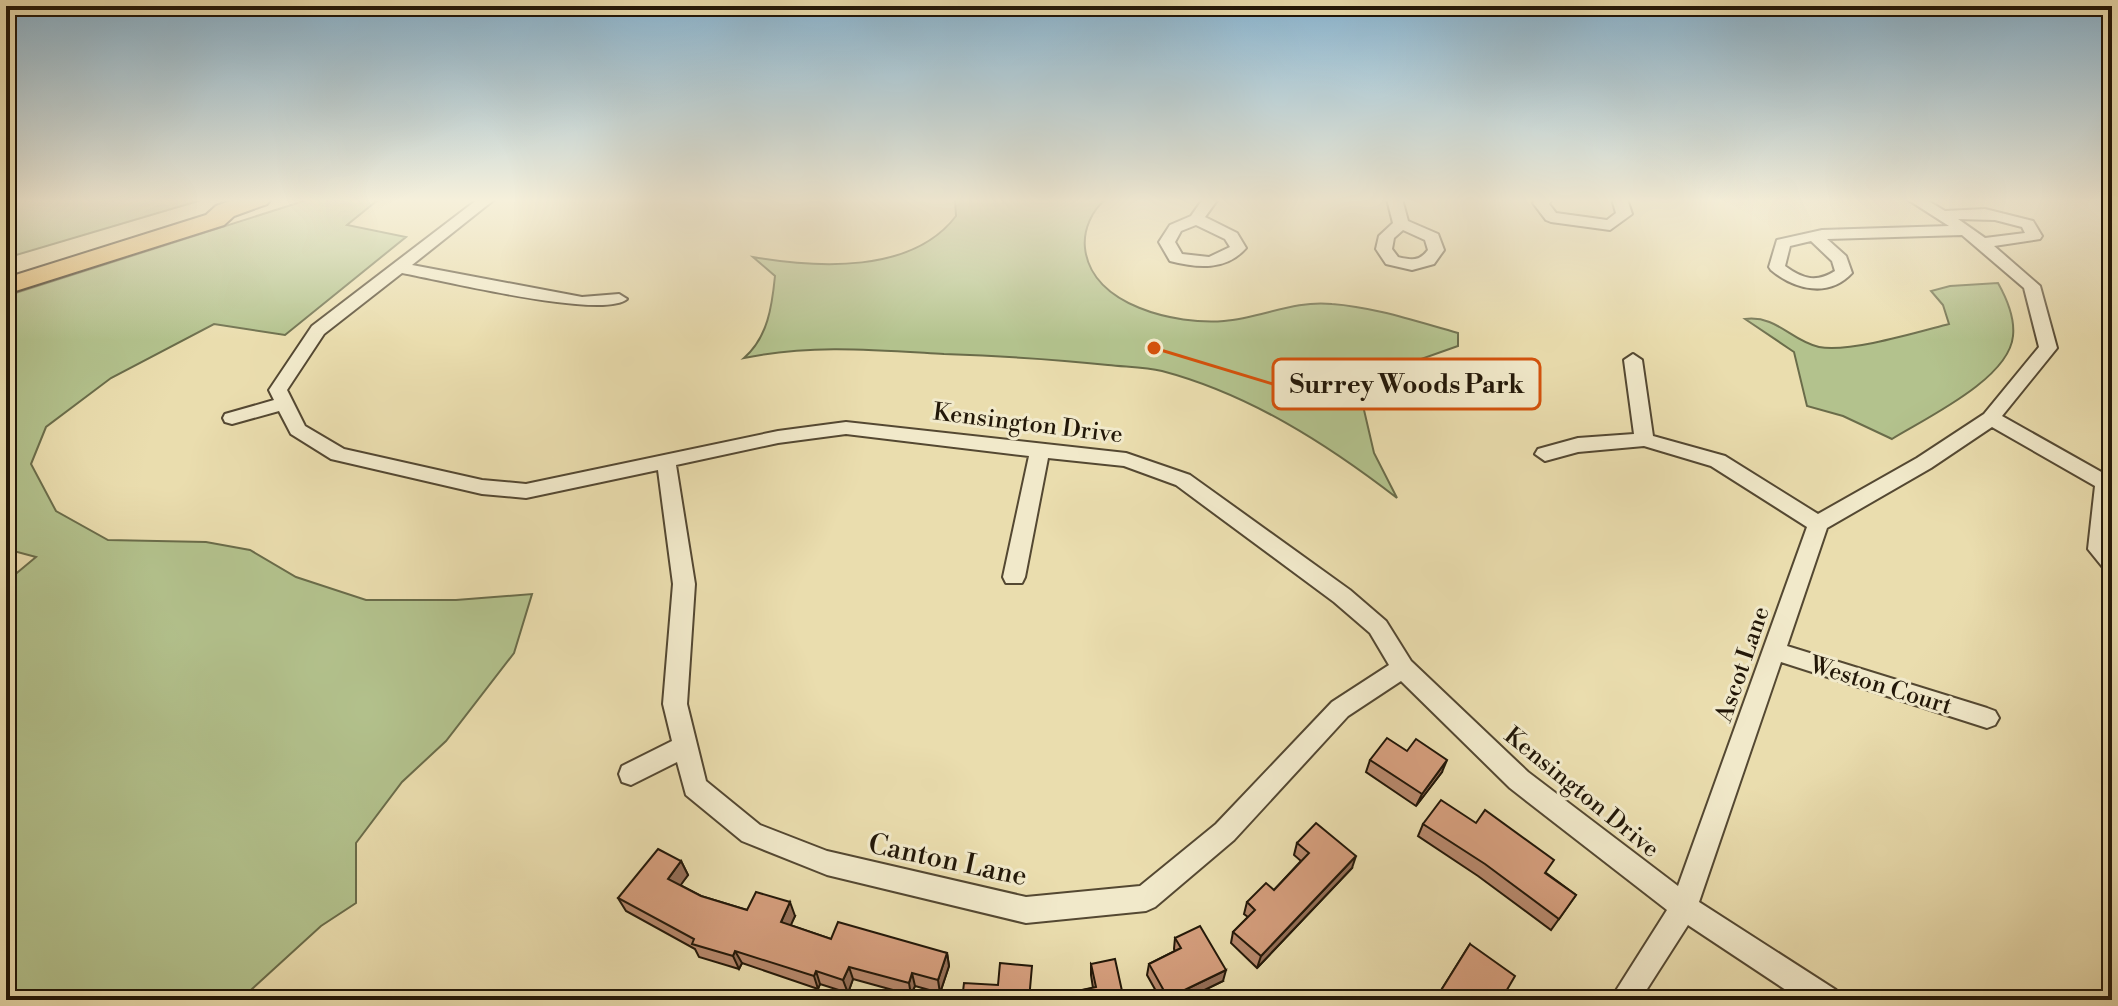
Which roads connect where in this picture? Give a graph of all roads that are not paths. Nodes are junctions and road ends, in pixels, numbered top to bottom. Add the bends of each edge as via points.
1 (89, 246) edge
2 (133, 246) edge
3 (425, 246) edge
4 (1985, 246) edge
5 (397, 267) junction
6 (6, 272) edge
7 (6, 286) edge
8 (619, 299) dead end
9 (1633, 360) dead end
10 (284, 403) junction
11 (232, 418) dead end
12 (1991, 418) junction
13 (1644, 440) junction
14 (1040, 451) junction
15 (1545, 454) dead end
16 (666, 460) junction
17 (2109, 485) edge
18 (1818, 524) junction
19 (2112, 564) edge
20 (1014, 577) dead end
21 (1775, 651) junction
22 (1403, 668) junction
23 (1987, 718) dead end
24 (685, 746) junction
25 (631, 774) dead end
26 (1684, 907) junction
27 (1624, 1000) edge
28 (1826, 1000) edge

1 - 6 main road
2 - 7 main road
3 - 5 street
4 - 12 street via 2032,286 2048,348
5 - 8 street via 582,302
5 - 10 street via 318,330 278,390
9 - 13 street
10 - 11 street
10 - 16 street, Kensington Drive via 298,430 338,454 482,487 526,491
12 - 17 street
12 - 18 street
13 - 15 street via 1578,445
13 - 18 street via 1718,461
14 - 16 street, Kensington Drive via 846,428
14 - 20 street
14 - 22 street, Kensington Drive via 1126,460 1183,480 1342,596 1378,627
16 - 24 street, Canton Lane via 684,584 675,704
17 - 19 street via 2098,549
18 - 21 street, Ascot Lane
21 - 23 street, Weston Court
21 - 26 street, Ascot Lane
22 - 24 street, Canton Lane via 1340,709 1225,832 1146,898 1026,910 827,863 751,833 695,787
22 - 26 street, Kensington Drive via 1519,780
24 - 25 street
26 - 27 street, Ascot Lane
26 - 28 street, Kensington Drive

